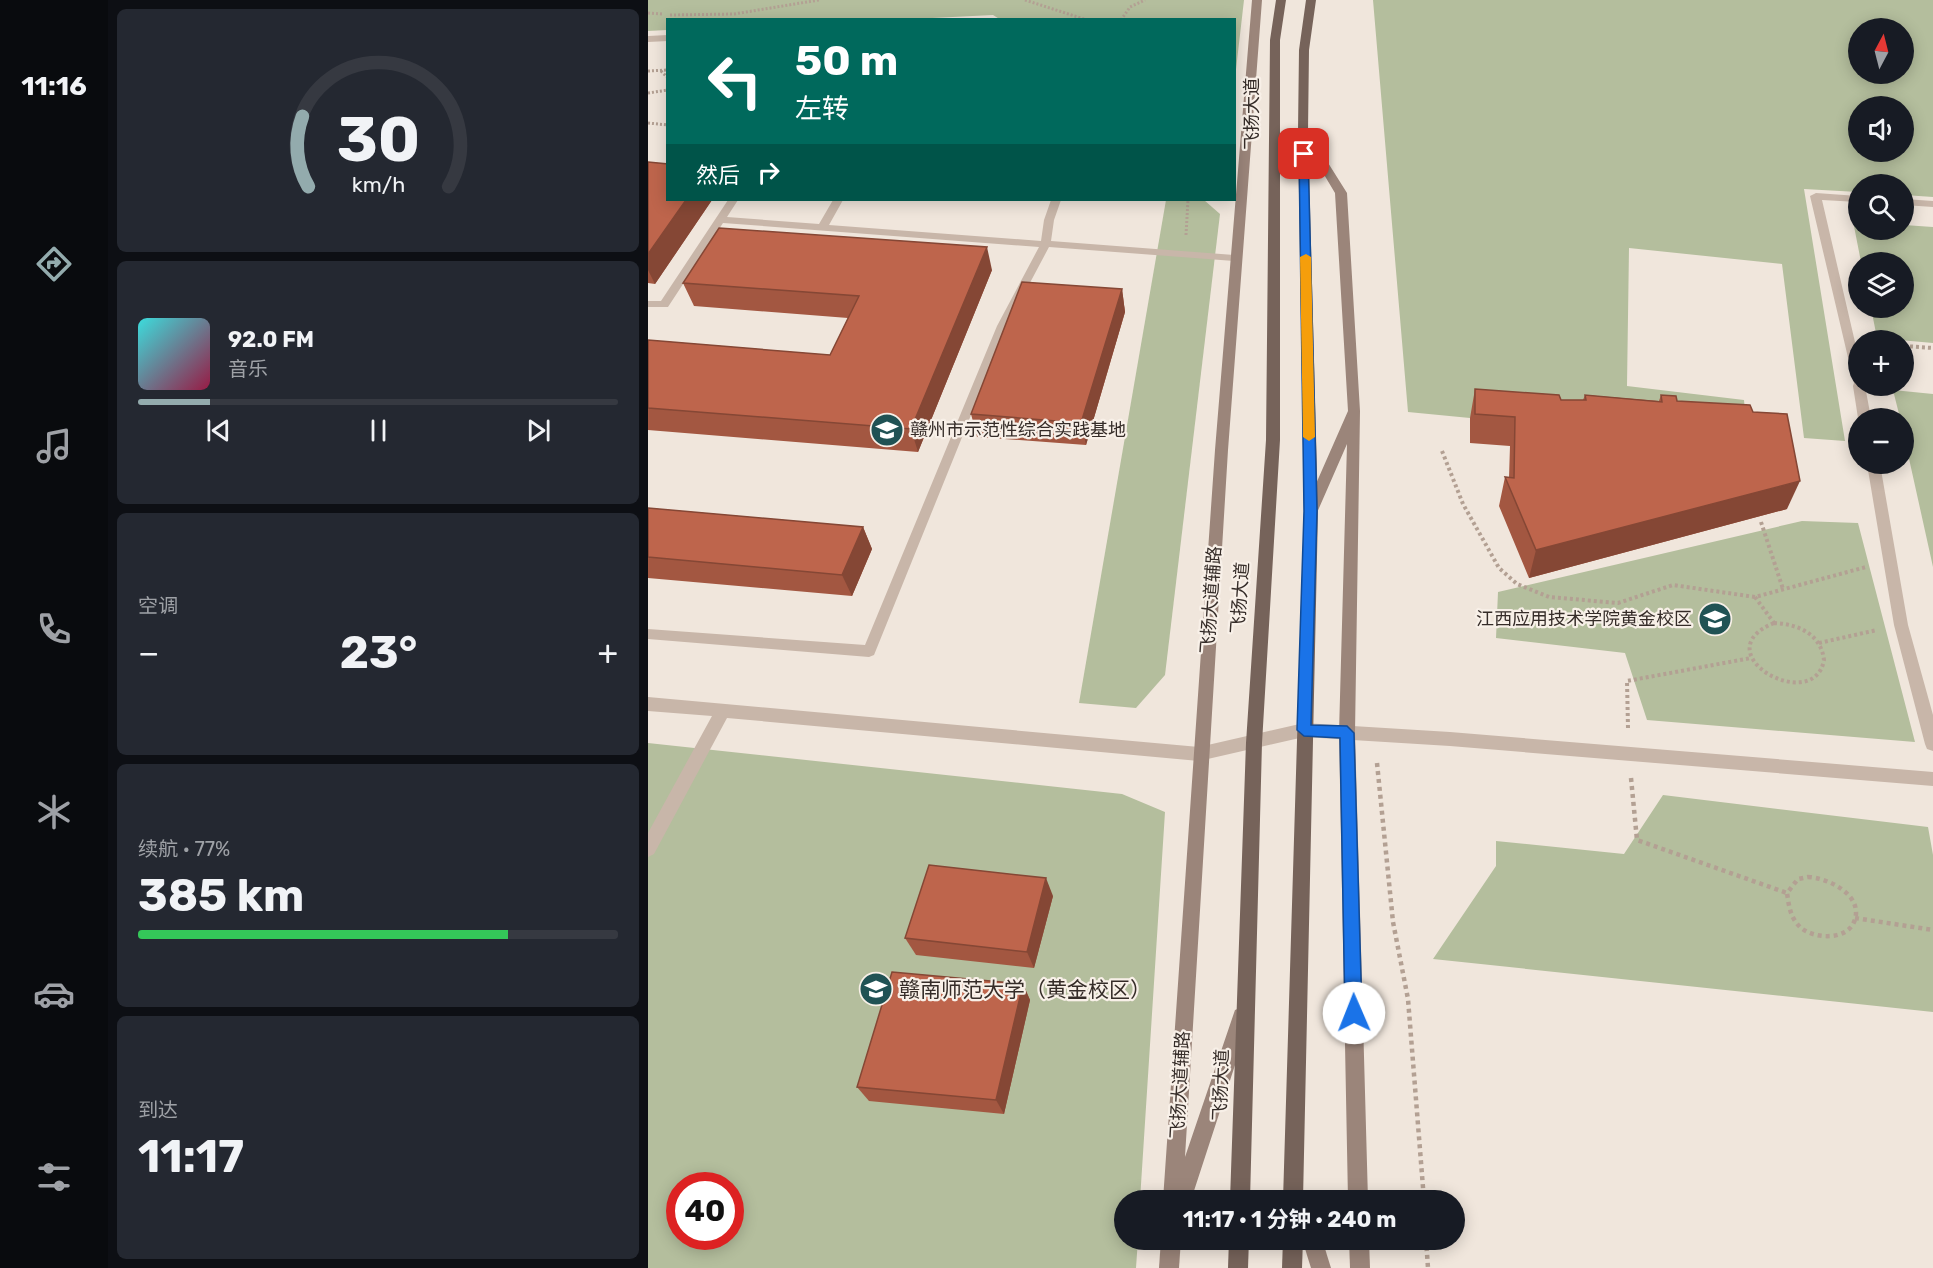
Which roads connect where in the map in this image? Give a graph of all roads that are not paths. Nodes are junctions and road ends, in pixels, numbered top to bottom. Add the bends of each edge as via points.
1 (1257, 0) edge
2 (1281, 0) edge
3 (1311, 0) edge
4 (666, 38) edge
5 (648, 39) edge
6 (1303, 131) junction
7 (1848, 198) edge
8 (732, 201) edge
9 (837, 201) edge
10 (1056, 201) edge
11 (1914, 203) edge
12 (1933, 204) edge
13 (720, 220) junction
14 (822, 228) junction
15 (1046, 244) junction
16 (1234, 258) junction
17 (648, 304) edge
18 (1848, 336) edge
19 (1354, 411) junction
20 (1875, 474) edge
21 (1311, 511) junction
22 (648, 634) edge
23 (648, 704) edge
24 (723, 711) junction
25 (1304, 730) junction
26 (1347, 733) junction
27 (1254, 743) junction
28 (1933, 744) edge
29 (1200, 754) junction
30 (1933, 779) edge
31 (649, 845) edge
32 (1247, 1002) junction
33 (1293, 1179) junction
34 (1174, 1190) edge
35 (1184, 1190) edge
36 (1240, 1190) edge
37 (1293, 1190) edge
38 (1297, 1190) edge
39 (1358, 1190) edge
40 (1170, 1250) edge
41 (1239, 1250) edge
42 (1293, 1250) edge
43 (1315, 1250) edge
44 (1359, 1250) edge
45 (1169, 1268) edge
46 (1238, 1268) edge
47 (1292, 1268) edge
48 (1321, 1268) edge
49 (1360, 1268) edge

1 - 16 street, 飞扬大道辅路
2 - 27 main road, 飞扬大道 via 1275,40 1273,440
3 - 6 main road via 1304,50
4 - 5 lane
6 - 19 street via 1341,193
6 - 21 main road
7 - 18 street via 1816,196
8 - 13 lane
9 - 14 lane
10 - 15 lane
11 - 12 street
13 - 14 lane
13 - 17 lane via 664,305
14 - 15 lane
15 - 16 lane
15 - 22 lane via 1002,326 869,651
16 - 29 street, 飞扬大道辅路 via 1232,335
19 - 21 street
19 - 26 street
20 - 28 street via 1901,625
21 - 25 main road
23 - 24 street
24 - 29 street
24 - 31 street
25 - 26 street
25 - 27 street
25 - 33 main road
26 - 30 street
26 - 39 street
27 - 29 street
27 - 32 main road, 飞扬大道
29 - 34 street, 飞扬大道辅路
32 - 35 street
32 - 36 main road, 飞扬大道
33 - 37 main road
33 - 38 street
40 - 45 street
41 - 46 main road
42 - 47 main road
43 - 48 street
44 - 49 street

